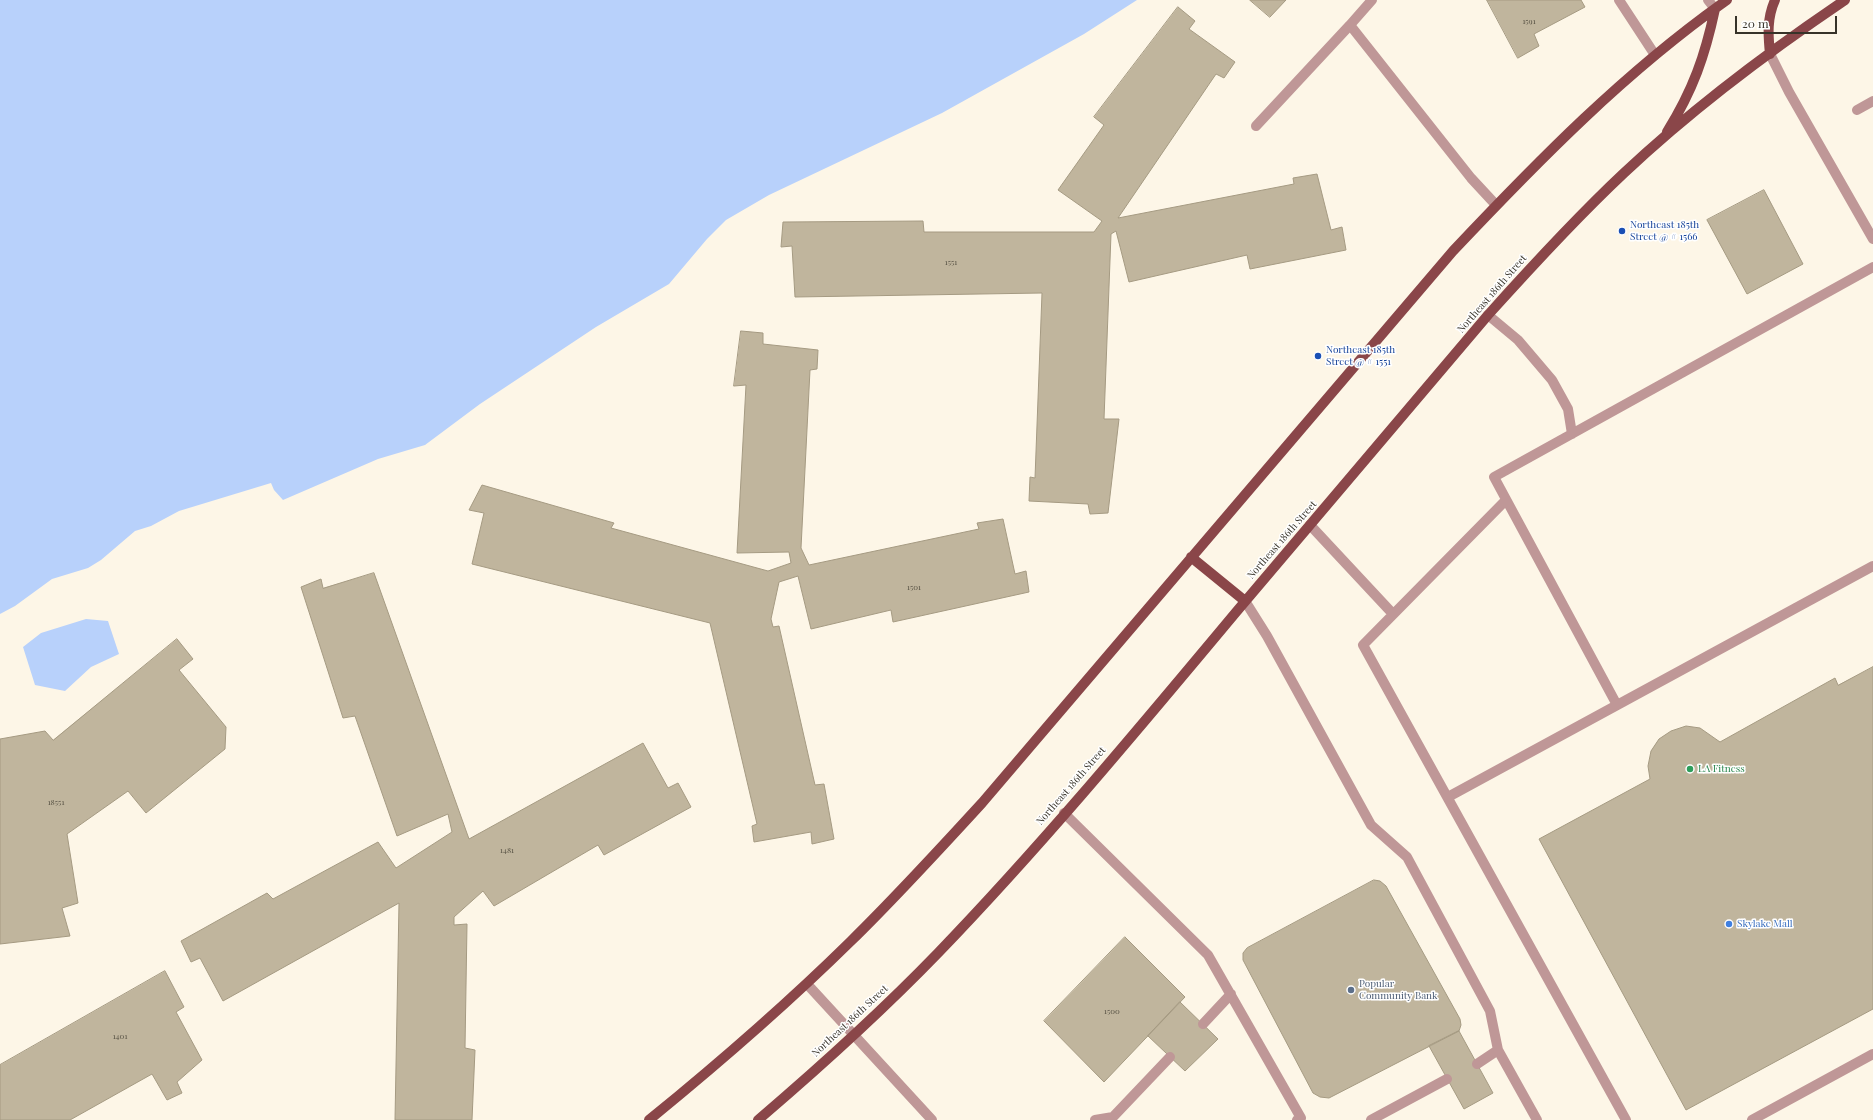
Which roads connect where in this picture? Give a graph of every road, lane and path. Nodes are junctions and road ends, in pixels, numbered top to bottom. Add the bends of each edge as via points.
1 (1372, 0) edge
2 (1619, 0) edge
3 (1708, 0) edge
4 (1727, 0) edge
5 (1775, 0) edge
6 (1845, 0) edge
7 (1714, 9) junction
8 (1350, 25) junction
9 (1770, 54) junction
10 (1654, 55) junction
11 (1873, 101) edge
12 (1857, 110) dead end
13 (1256, 126) dead end
14 (1663, 138) junction
15 (1496, 206) junction
16 (1873, 239) edge
17 (1873, 267) edge
18 (1488, 315) junction
19 (1572, 434) junction
20 (1506, 500) junction
21 (1310, 525) junction
22 (1191, 557) junction
23 (1873, 566) edge
24 (1245, 601) junction
25 (1393, 614) junction
26 (1617, 705) junction
27 (1448, 797) junction
28 (1064, 813) junction
29 (807, 984) junction
30 (1231, 994) junction
31 (1203, 1024) dead end
32 (854, 1035) junction
33 (1498, 1050) junction
34 (1873, 1054) edge
35 (1170, 1057) dead end
36 (1477, 1064) dead end
37 (1447, 1079) dead end
38 (1114, 1118) edge
39 (1301, 1119) edge
40 (650, 1120) edge
41 (758, 1120) edge
42 (932, 1120) edge
43 (1095, 1120) edge
44 (1371, 1120) edge
45 (1537, 1120) edge
46 (1626, 1120) edge
47 (1752, 1120) edge

1 - 8 street
2 - 10 street
3 - 7 street
4 - 7 main road
5 - 9 main road via 1768,28
6 - 9 main road, Northeast 186th Street
7 - 10 main road
7 - 14 main road via 1700,69
8 - 13 street
8 - 15 street
9 - 14 main road, Northeast 186th Street
9 - 16 street
10 - 15 main road via 1578,124
11 - 12 street
14 - 18 main road, Northeast 186th Street via 1546,251
15 - 22 main road via 1453,252
17 - 19 street
18 - 19 street via 1518,340 1552,380 1568,409
18 - 21 main road, Northeast 186th Street
19 - 20 street via 1494,477
20 - 25 street
20 - 26 street
21 - 24 main road, Northeast 186th Street
21 - 25 street
22 - 24 main road
22 - 29 main road via 982,803 899,892
23 - 26 street
24 - 28 main road, Northeast 186th Street
24 - 33 street via 1267,636 1371,825 1407,857 1490,1011
25 - 27 street via 1363,644
26 - 27 street
27 - 46 street
28 - 30 street via 1208,955
28 - 32 main road, Northeast 186th Street via 939,952
29 - 32 street
29 - 40 main road
30 - 31 street
30 - 39 street
32 - 41 main road, Northeast 186th Street
32 - 42 street
33 - 36 street
33 - 45 street
34 - 47 street
35 - 38 street
37 - 44 street
38 - 43 street

